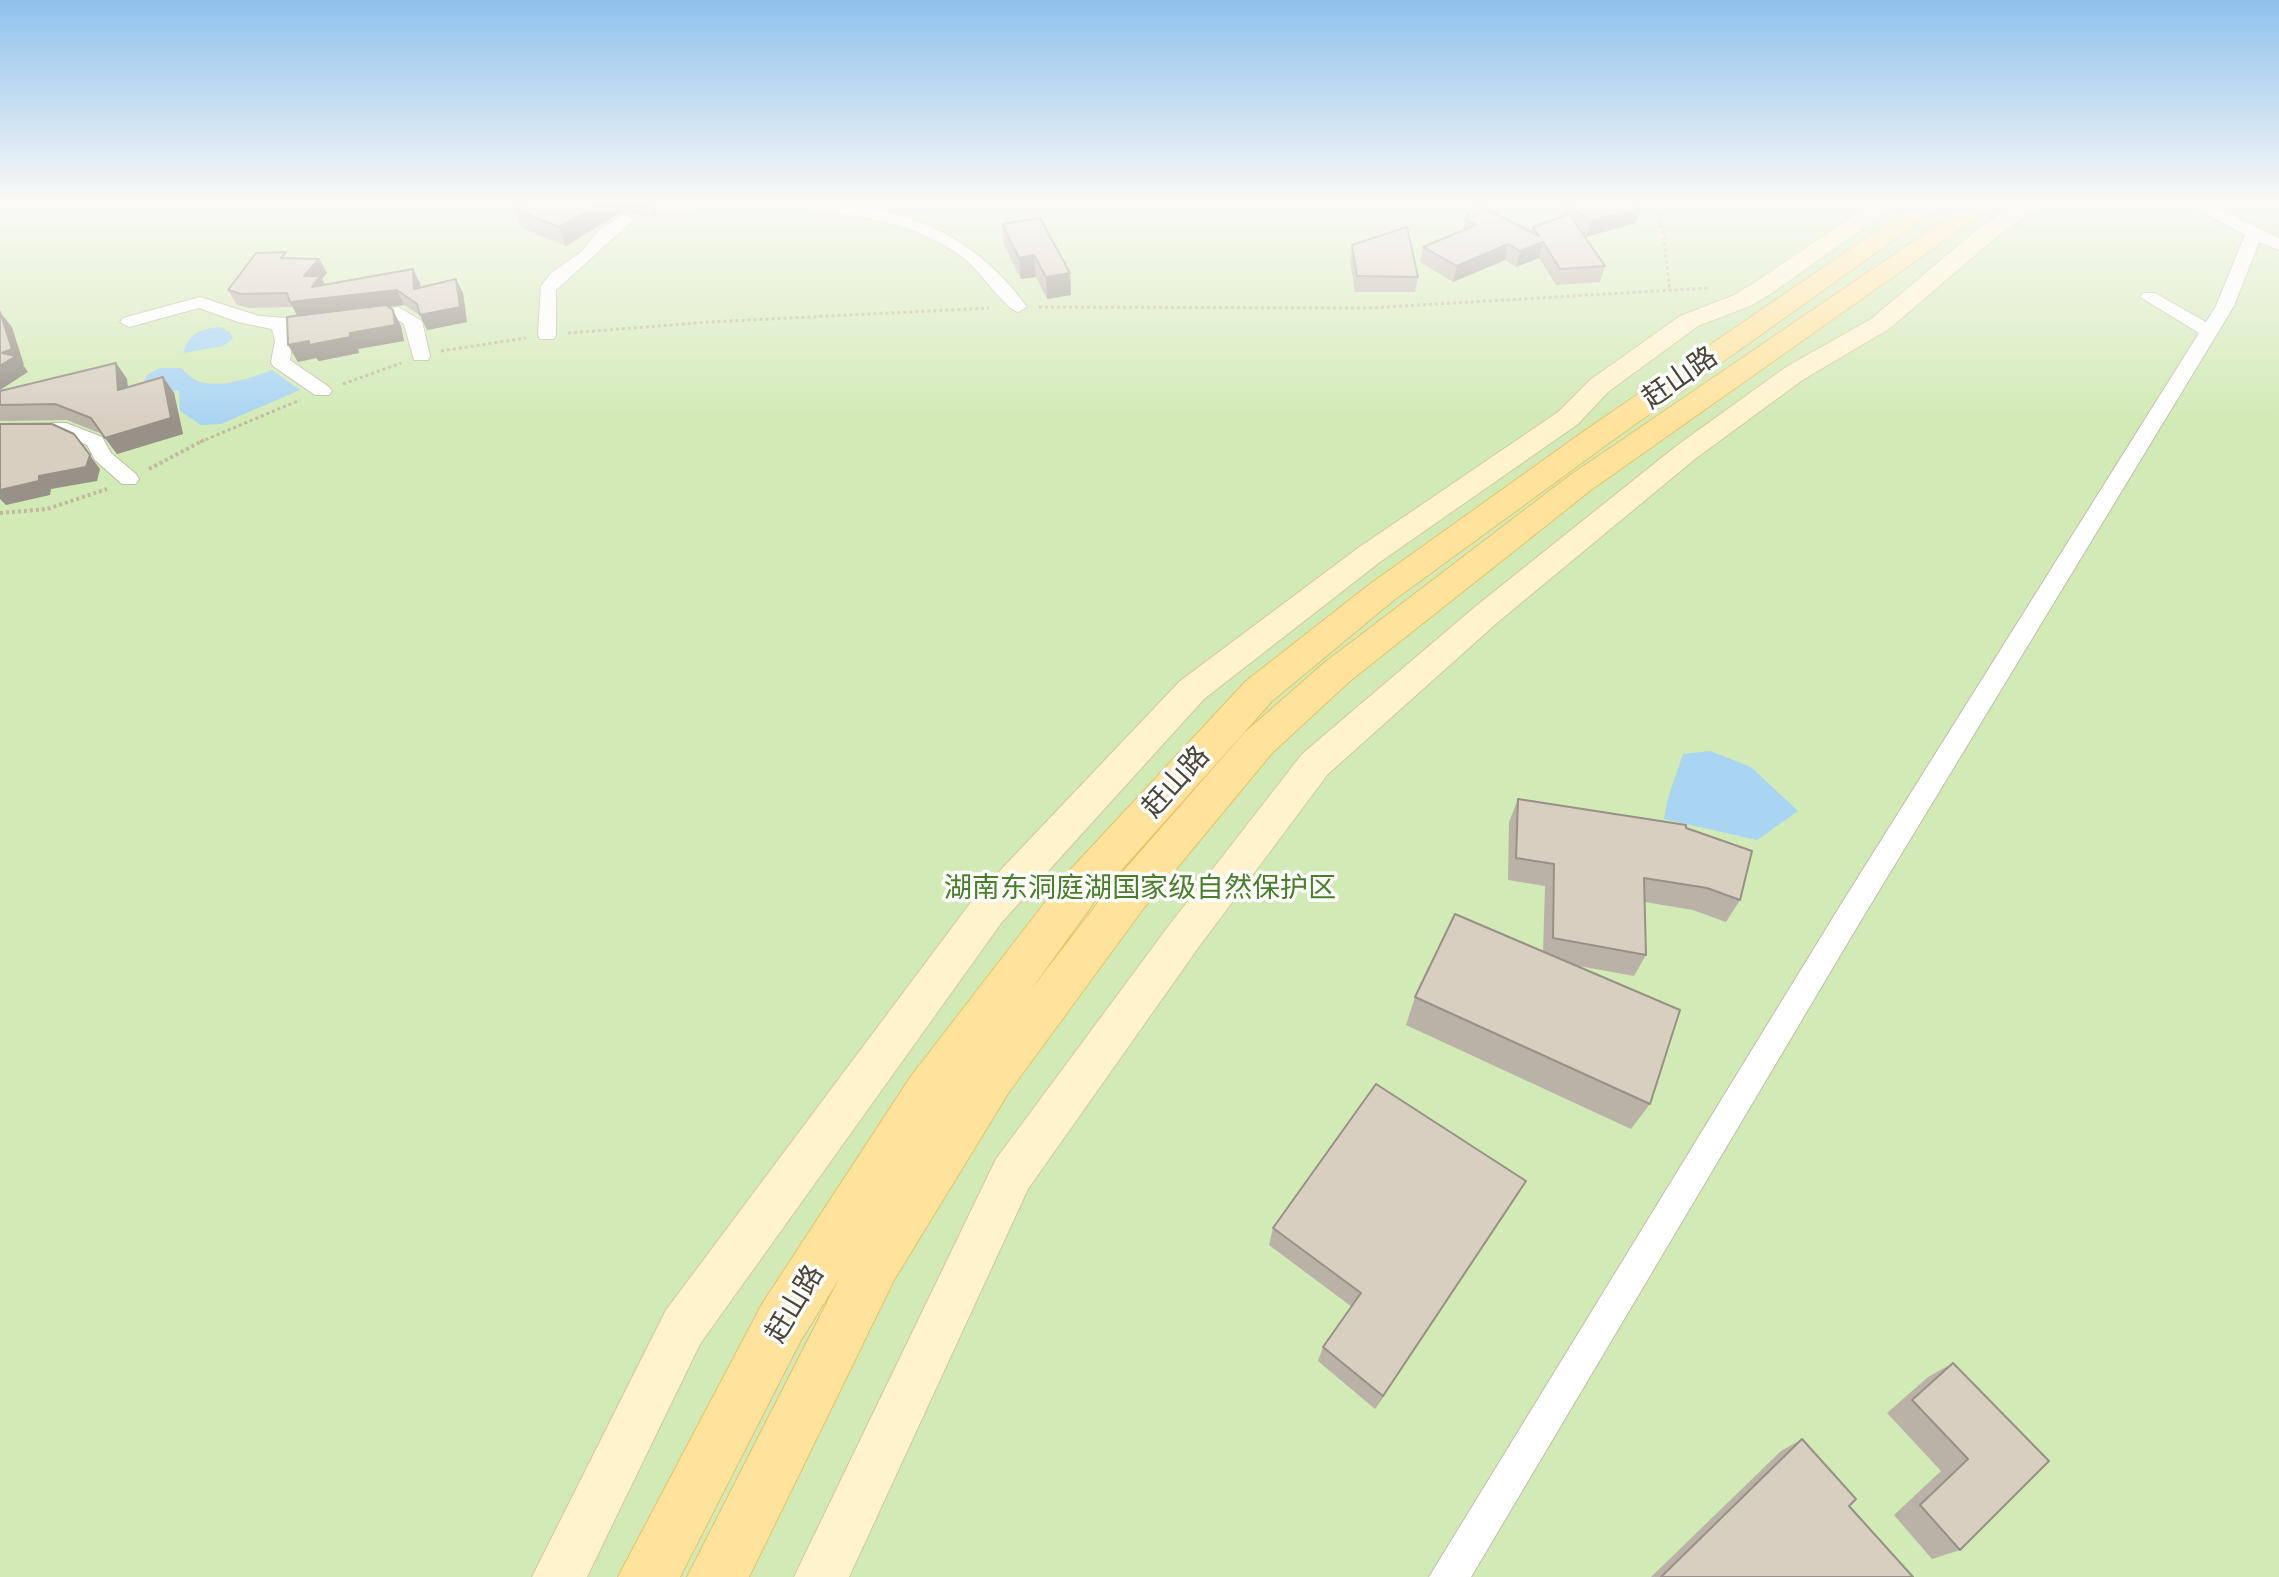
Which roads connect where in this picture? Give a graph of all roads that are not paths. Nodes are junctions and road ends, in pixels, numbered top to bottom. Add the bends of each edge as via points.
1 (559, 276) edge
2 (995, 276) edge
3 (1781, 276) edge
4 (1829, 276) edge
5 (1876, 276) edge
6 (1937, 276) edge
7 (2237, 276) edge
8 (2149, 297) dead end
9 (1018, 307) road end
10 (129, 322) dead end
11 (280, 325) junction
12 (2208, 331) junction
13 (547, 335) road end
14 (421, 356) road end
15 (322, 391) road end
16 (0, 430) edge
17 (129, 479) road end
18 (559, 1577) edge
19 (648, 1577) edge
20 (717, 1577) edge
21 (821, 1577) edge
22 (1449, 1577) edge

1 - 13 street via 547,290
2 - 9 street
3 - 18 main road via 1741,301 1689,321 1599,386 1568,418 1369,555 1192,690 988,910 683,1327
4 - 19 main road, 赶山路 via 1382,592 1259,691 1085,882 928,1092 781,1323
5 - 20 main road, 赶山路 via 1580,483 1337,672 1258,743 1128,896 992,1077 876,1262
6 - 21 main road via 1880,324 1795,373 1685,453 1487,614 1315,764 1012,1174
7 - 12 street
8 - 12 street
10 - 11 street via 200,302
11 - 14 street via 333,324 398,312 413,321
11 - 15 street via 280,362
12 - 22 street
16 - 17 street via 66,429 95,441 102,456

